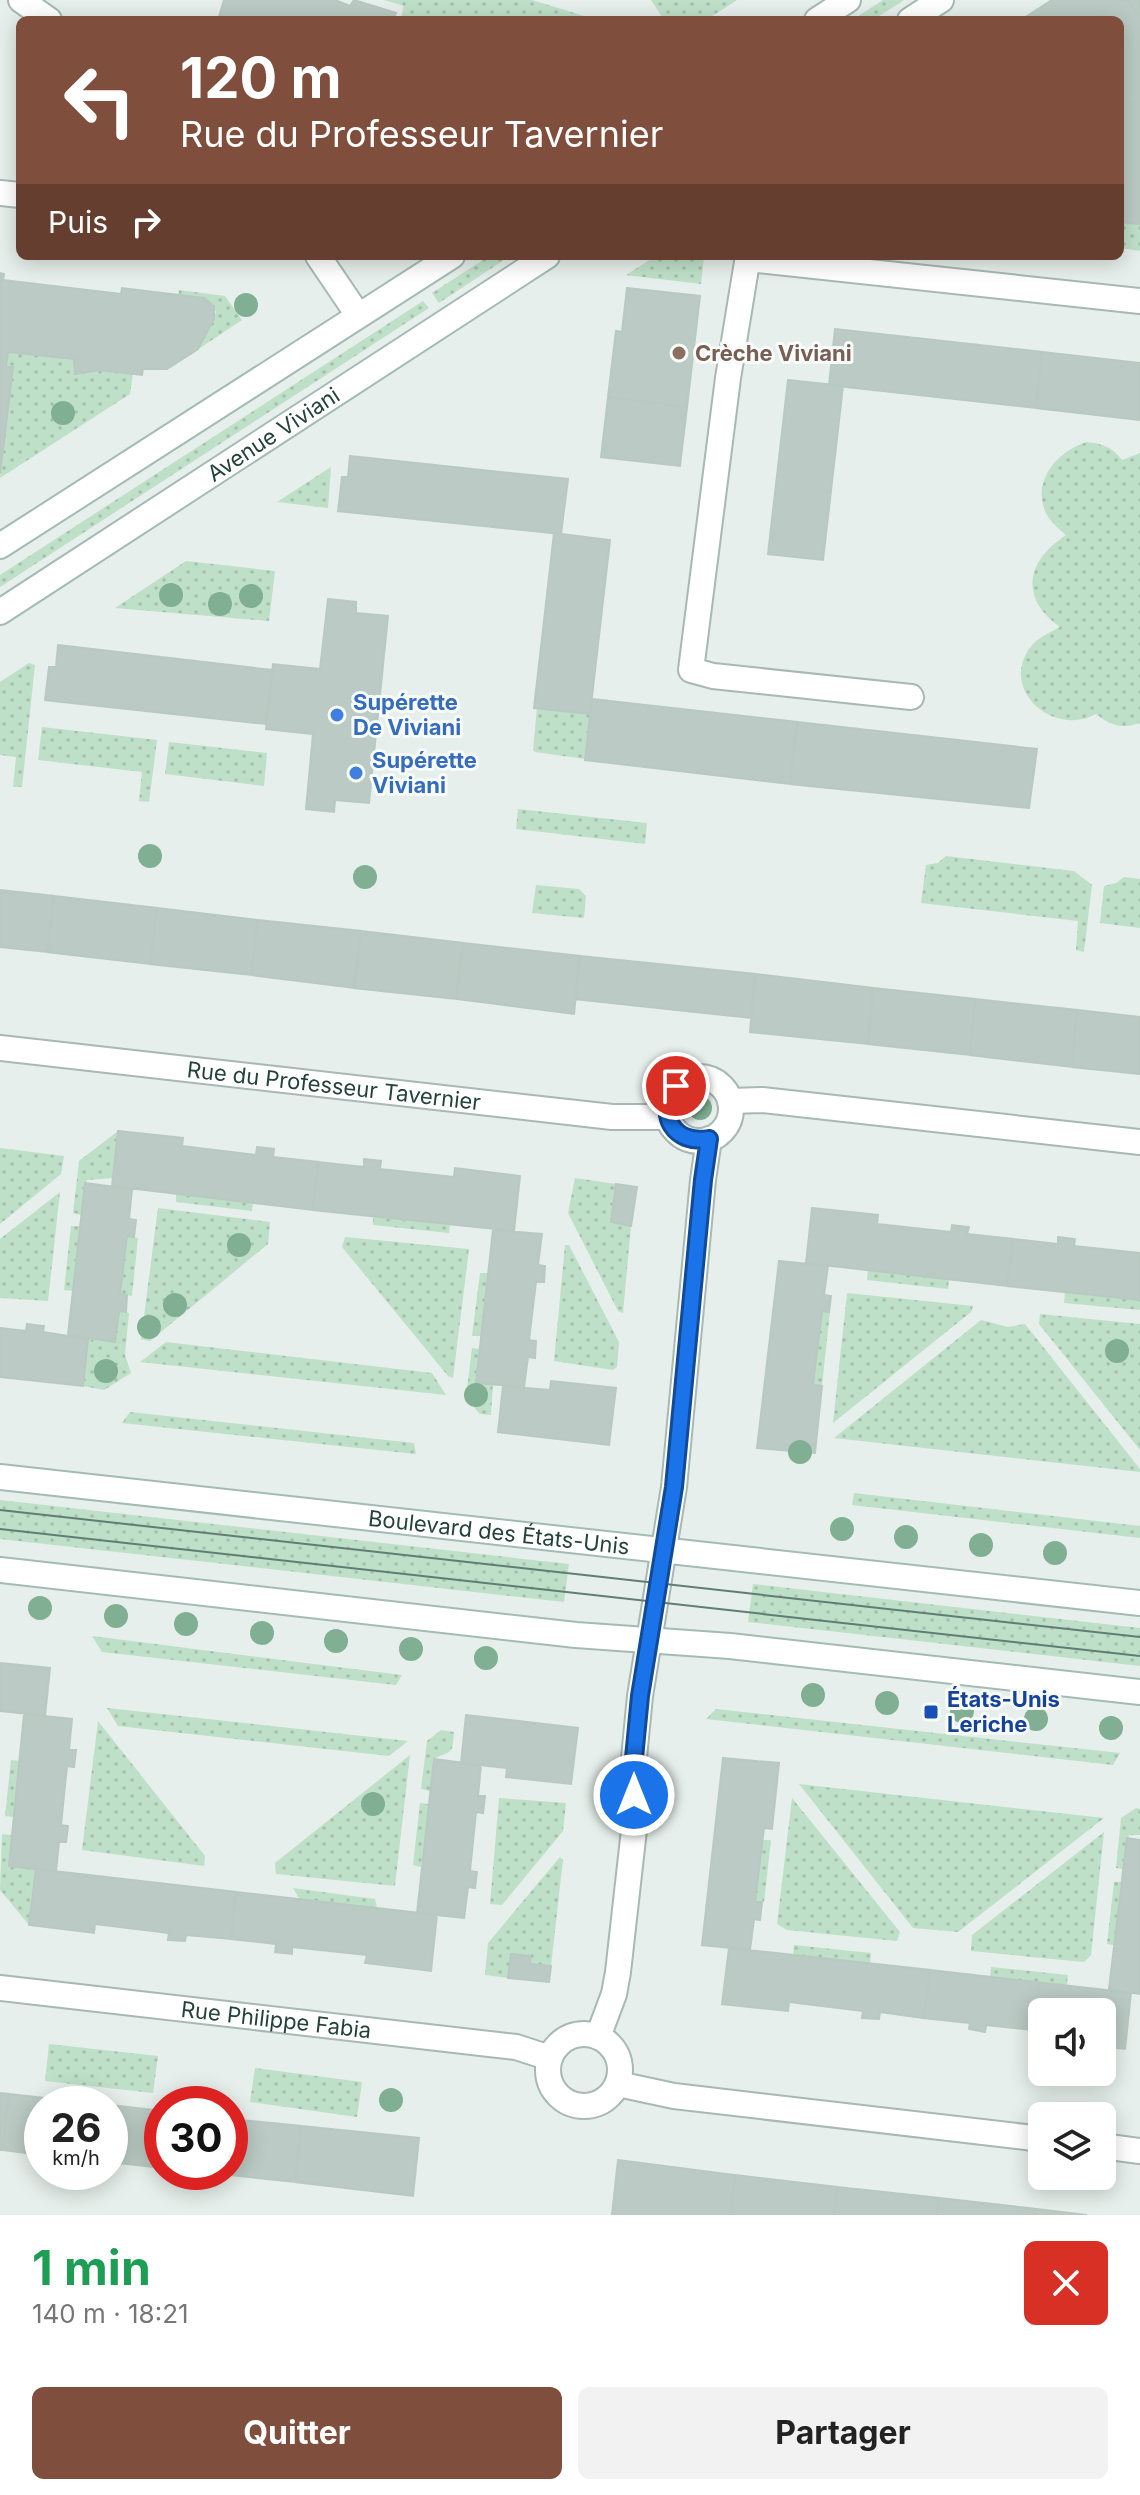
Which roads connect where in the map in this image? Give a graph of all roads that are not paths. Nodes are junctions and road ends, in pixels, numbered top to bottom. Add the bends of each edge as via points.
1 (21, 0) edge
2 (848, 0) edge
3 (941, 0) edge
4 (43, 16) edge
5 (823, 16) edge
6 (916, 16) edge
7 (321, 260) edge
8 (446, 260) edge
9 (541, 260) edge
10 (748, 260) edge
11 (766, 260) edge
12 (1140, 301) edge
13 (358, 315) junction
14 (0, 546) edge
15 (0, 612) edge
16 (911, 697) dead end
17 (0, 1048) edge
18 (730, 1101) junction
19 (668, 1117) junction
20 (709, 1139) junction
21 (1140, 1142) edge
22 (0, 1477) edge
23 (663, 1550) junction
24 (0, 1570) edge
25 (1140, 1603) edge
26 (649, 1639) junction
27 (1140, 1692) edge
28 (0, 1988) edge
29 (598, 2037) junction
30 (550, 2058) junction
31 (618, 2084) junction
32 (1028, 2137) edge
33 (1116, 2148) edge
34 (1140, 2151) edge

1 - 4 street
2 - 5 street
3 - 6 street
7 - 13 street
8 - 13 street
9 - 15 street, Avenue Viviani
10 - 16 street via 691,670
11 - 12 street
13 - 14 street
17 - 19 street, Rue du Professeur Tavernier via 612,1117
18 - 19 street via 725,1090 707,1078 685,1080 670,1095
18 - 20 street via 725,1128
18 - 21 street via 762,1100
19 - 20 street via 688,1140
20 - 23 street
22 - 23 street, Boulevard des États-Unis
23 - 25 street, Boulevard des États-Unis
23 - 26 street
24 - 26 street
26 - 27 street
26 - 29 street via 638,1710 635,1821 618,1972
28 - 30 street, Rue Philippe Fabia via 516,2047
29 - 30 street via 575,2035
29 - 31 street via 620,2062
30 - 31 street via 550,2083 565,2102 590,2106 612,2094
31 - 32 street via 674,2096
33 - 34 street

